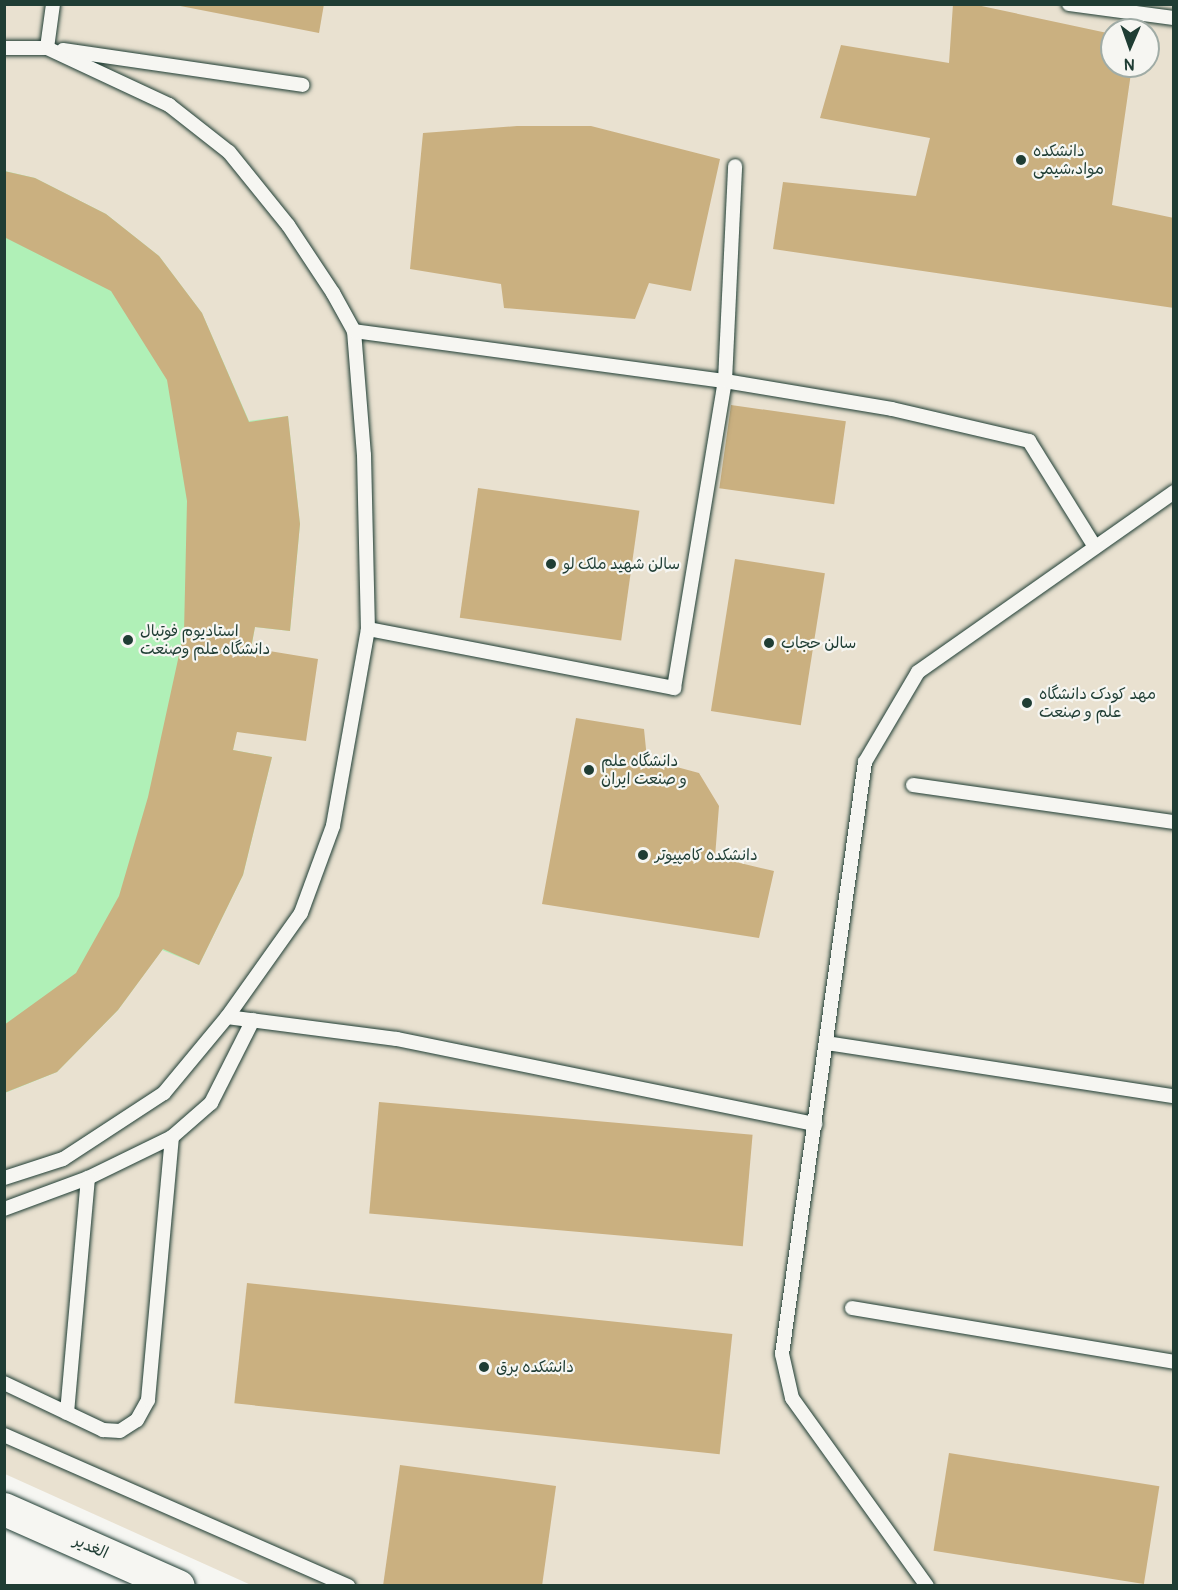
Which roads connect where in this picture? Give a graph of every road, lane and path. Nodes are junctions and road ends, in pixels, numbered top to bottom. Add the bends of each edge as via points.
1 (53, 4) edge
2 (1069, 4) edge
3 (1173, 18) edge
4 (4, 41) edge
5 (4, 48) edge
6 (47, 48) junction
7 (302, 85) dead end
8 (735, 166) dead end
9 (354, 331) junction
10 (725, 381) junction
11 (1173, 492) edge
12 (1095, 547) junction
13 (368, 629) junction
14 (913, 785) dead end
15 (1173, 822) edge
16 (227, 1017) junction
17 (254, 1020) junction
18 (826, 1043) junction
19 (1173, 1096) edge
20 (814, 1124) junction
21 (172, 1137) junction
22 (4, 1178) edge
23 (88, 1178) junction
24 (5, 1212) edge
25 (852, 1308) dead end
26 (1173, 1362) edge
27 (4, 1383) edge
28 (67, 1413) junction
29 (4, 1435) edge
30 (4, 1509) edge
31 (178, 1586) edge
32 (348, 1586) edge
33 (927, 1586) edge

1 - 6 lane
2 - 3 lane
4 - 6 lane
5 - 6 lane
6 - 7 lane
6 - 9 lane via 169,105 229,152 288,225
8 - 10 lane
9 - 10 lane
9 - 13 lane via 364,454
10 - 12 lane via 892,409 1029,441
10 - 13 lane via 674,688
11 - 12 lane
12 - 18 lane via 918,672 865,762
13 - 16 lane via 329,837 301,913
14 - 15 lane
16 - 17 lane
16 - 22 lane via 164,1094 63,1159
17 - 20 lane via 397,1039
17 - 21 lane via 211,1103
18 - 19 lane
18 - 20 lane
20 - 33 lane via 783,1354 792,1398
21 - 23 lane
21 - 28 lane via 148,1400 137,1420 120,1431 103,1430
23 - 24 lane
23 - 28 lane
25 - 26 lane
27 - 28 lane
29 - 32 lane
30 - 31 main road, الغدیر

